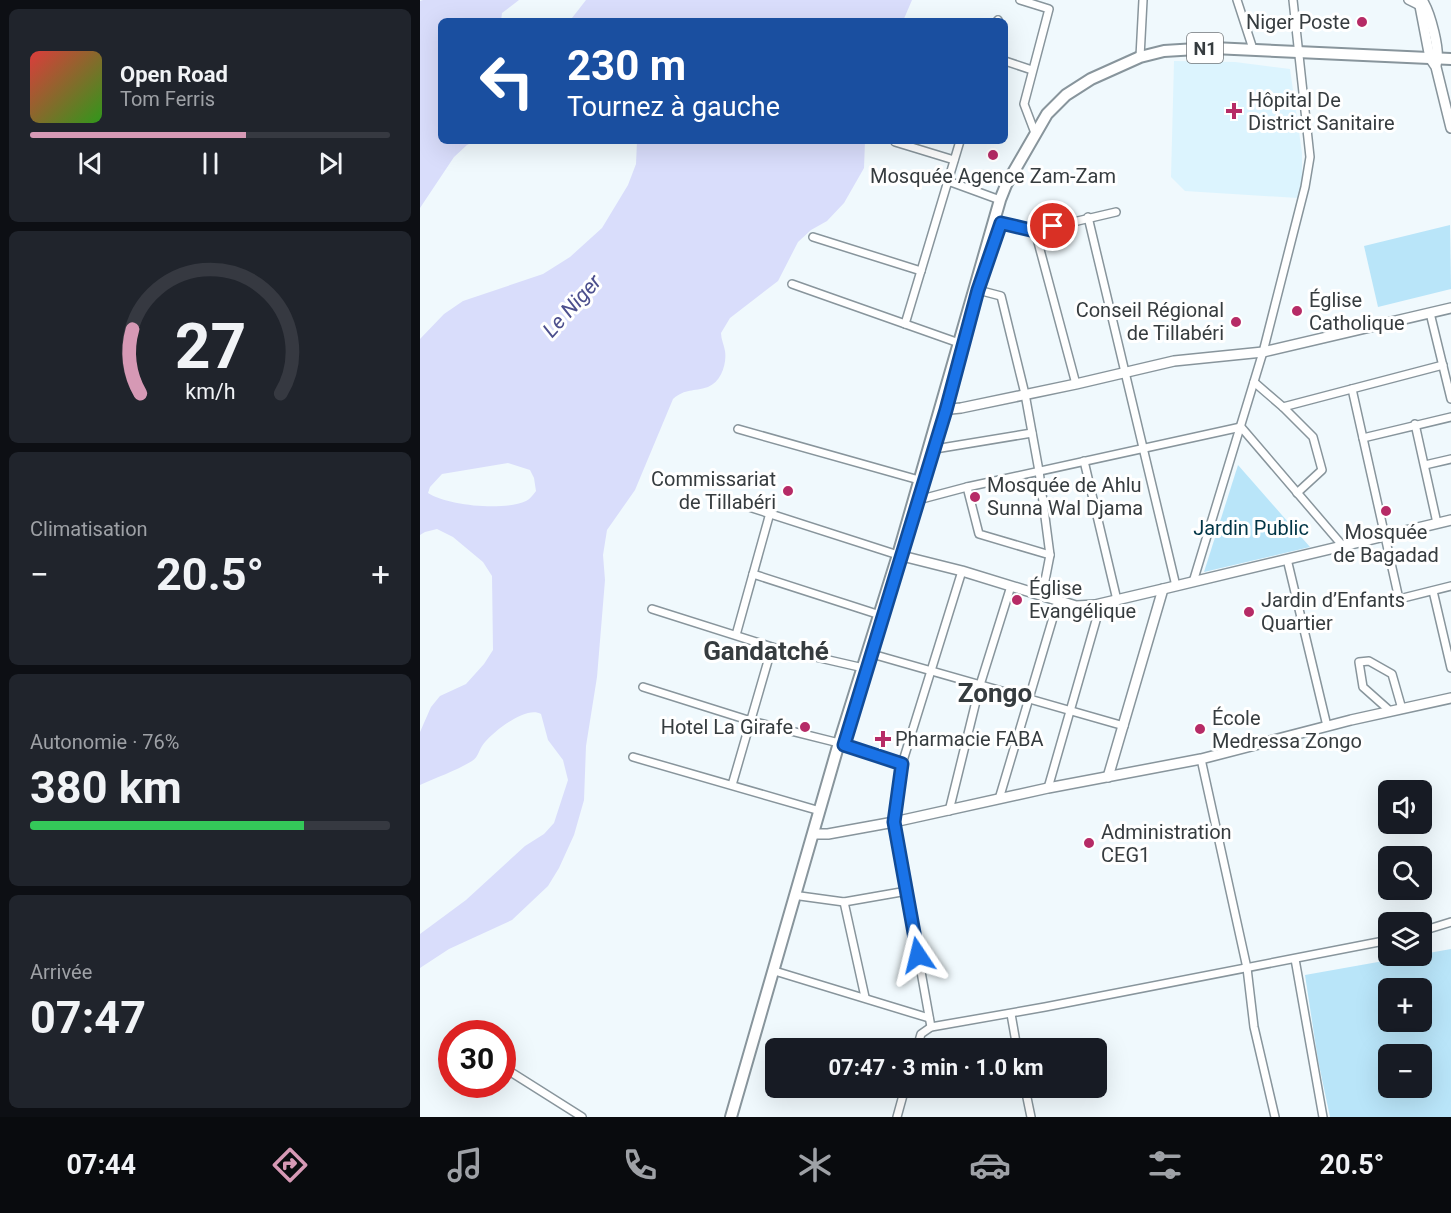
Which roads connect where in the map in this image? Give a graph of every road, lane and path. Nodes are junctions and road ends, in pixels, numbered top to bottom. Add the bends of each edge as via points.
1 (1020, 0) edge
2 (1143, 0) edge
3 (1237, 0) edge
4 (1293, 0) edge
5 (1408, 0) edge
6 (1422, 3) edge
7 (1253, 49) junction
8 (1300, 53) junction
9 (1140, 57) junction
10 (1451, 59) edge
11 (1435, 61) junction
12 (1008, 62) edge
13 (1032, 70) junction
14 (1451, 128) edge
15 (1035, 133) junction
16 (902, 144) edge
17 (959, 144) edge
18 (954, 160) junction
19 (1013, 175) junction
20 (948, 181) junction
21 (1000, 200) junction
22 (1116, 212) dead end
23 (1088, 217) junction
24 (1001, 223) junction
25 (1035, 231) junction
26 (813, 237) dead end
27 (921, 271) junction
28 (792, 284) dead end
29 (978, 290) junction
30 (1451, 308) edge
31 (1430, 313) junction
32 (905, 324) junction
33 (959, 344) junction
34 (1263, 352) junction
35 (1443, 365) junction
36 (1125, 372) junction
37 (1254, 382) junction
38 (1076, 384) junction
39 (1352, 389) junction
40 (1025, 394) junction
41 (1451, 399) edge
42 (1283, 407) junction
43 (943, 410) junction
44 (1451, 417) edge
45 (1415, 424) junction
46 (1240, 427) junction
47 (738, 429) dead end
48 (1032, 433) junction
49 (1363, 438) junction
50 (1143, 447) junction
51 (931, 450) junction
52 (1451, 459) edge
53 (1084, 461) junction
54 (1425, 465) junction
55 (1039, 471) junction
56 (919, 480) junction
57 (967, 487) junction
58 (1297, 493) junction
59 (721, 498) dead end
60 (918, 500) junction
61 (770, 513) junction
62 (1451, 520) edge
63 (1437, 524) junction
64 (1385, 536) junction
65 (1342, 545) junction
66 (1050, 555) junction
67 (900, 556) junction
68 (1287, 559) junction
69 (962, 571) junction
70 (753, 574) junction
71 (1193, 582) junction
72 (1011, 586) junction
73 (1176, 586) junction
74 (1451, 586) edge
75 (1163, 589) junction
76 (1432, 591) junction
77 (1042, 596) junction
78 (1117, 600) junction
79 (1058, 601) junction
80 (1101, 603) junction
81 (652, 609) dead end
82 (880, 615) junction
83 (735, 635) junction
84 (1447, 635) edge
85 (772, 647) junction
86 (872, 654) junction
87 (1451, 668) edge
88 (866, 669) junction
89 (931, 671) junction
90 (980, 684) junction
91 (643, 687) dead end
92 (1451, 698) edge
93 (1029, 699) junction
94 (1402, 709) junction
95 (1071, 711) junction
96 (1390, 711) junction
97 (751, 721) junction
98 (1124, 726) junction
99 (1327, 726) junction
100 (842, 744) junction
101 (633, 757) dead end
102 (1201, 759) junction
103 (902, 764) junction
104 (1108, 777) junction
105 (732, 785) junction
106 (1048, 788) junction
107 (999, 799) junction
108 (820, 811) junction
109 (949, 811) junction
110 (894, 822) junction
111 (816, 834) junction
112 (907, 891) junction
113 (800, 896) junction
114 (844, 902) junction
115 (1451, 922) edge
116 (1432, 928) edge
117 (1378, 942) edge
118 (1295, 959) junction
119 (1247, 968) junction
120 (778, 972) junction
121 (865, 997) junction
122 (1011, 1014) junction
123 (929, 1018) junction
124 (931, 1027) junction
125 (920, 1038) edge
126 (1015, 1038) edge
127 (516, 1075) edge
128 (902, 1098) edge
129 (1027, 1098) edge
130 (581, 1117) edge
131 (733, 1117) edge
132 (897, 1117) edge
133 (1031, 1117) edge
134 (1275, 1117) edge
135 (1323, 1117) edge

1 - 13 street via 1049,9
2 - 9 street
3 - 7 street
4 - 8 street
5 - 6 street
6 - 11 street
7 - 8 main road, N1
7 - 9 main road, N1 via 1180,50
8 - 11 main road, N1
8 - 34 street via 1310,157
9 - 15 main road, N1 via 1090,78 1066,95
10 - 11 main road, N1
11 - 14 street
12 - 13 street
13 - 15 street via 1024,104
15 - 19 main road, N1
16 - 18 street
17 - 18 street
18 - 20 street
19 - 21 main road, N1
19 - 24 main road, N1
20 - 21 street
20 - 27 street
21 - 33 main road, N1
22 - 23 street
23 - 25 street
23 - 36 street
24 - 25 street
24 - 29 main road, N1
25 - 38 street
26 - 27 street
27 - 32 street
28 - 32 street
29 - 40 street via 1001,296
29 - 43 main road, N1
30 - 31 street
31 - 34 street
31 - 35 street
32 - 33 street
33 - 43 main road, N1
34 - 36 street via 1174,361
34 - 37 street
35 - 39 street
35 - 41 street
36 - 38 street
36 - 50 street
37 - 42 street
37 - 46 street
38 - 40 street
39 - 42 street
39 - 49 street
40 - 43 street
40 - 48 street
42 - 58 street via 1313,437 1322,470
43 - 51 main road, N1
44 - 45 street
45 - 49 street
45 - 54 street
46 - 50 street
46 - 58 street
46 - 71 street
47 - 56 street
48 - 51 street
48 - 55 street
49 - 64 street
50 - 53 street
50 - 73 street
51 - 56 main road, N1
51 - 60 main road, N1
52 - 54 street
53 - 55 street
53 - 78 street
54 - 63 street
55 - 57 street
55 - 66 street
56 - 67 main road, N1
57 - 60 street
57 - 66 street via 979,534
58 - 65 street
59 - 61 street
60 - 67 main road, N1
61 - 67 street
61 - 70 street
62 - 63 street
63 - 64 street
64 - 65 street
64 - 76 street via 1399,599
65 - 68 street
66 - 77 street
67 - 69 street
67 - 82 main road, N1
67 - 86 main road, N1
68 - 71 street
68 - 99 street
69 - 72 street
69 - 89 street
70 - 82 street
70 - 83 street
71 - 73 street
72 - 77 street
72 - 90 street
73 - 75 street
74 - 76 street
75 - 78 street
75 - 98 street
76 - 84 street
77 - 79 street
78 - 80 street
79 - 80 street via 1076,606
79 - 93 street
80 - 95 street
81 - 83 street
82 - 88 main road, N1
83 - 85 street
84 - 87 street
85 - 88 street
85 - 97 street
86 - 88 main road, N1
86 - 89 street
88 - 100 main road, N1
89 - 90 street
89 - 103 street
90 - 93 street
90 - 109 street
91 - 97 street
92 - 94 street
93 - 95 street
93 - 107 street
94 - 96 street
94 - 96 street via 1392,674 1369,661 1359,662 1363,687
95 - 98 street
95 - 106 street
96 - 99 street
97 - 100 street
97 - 105 street
98 - 104 street
99 - 102 street
100 - 103 street
100 - 108 main road, N1
100 - 111 main road, N1
101 - 105 street
102 - 104 street
102 - 119 street
103 - 110 street
104 - 106 street
105 - 108 street
106 - 107 street
107 - 109 street
108 - 111 main road, N1
109 - 110 street
110 - 111 street
110 - 112 street
111 - 113 main road, N1
111 - 131 main road, N1
112 - 114 street
112 - 123 street
113 - 114 street
113 - 120 main road, N1
114 - 121 street
115 - 116 street
117 - 118 street
118 - 119 street
118 - 135 street
119 - 122 street
119 - 134 street via 1254,1027
120 - 121 street
120 - 131 main road, N1
121 - 123 street
122 - 124 street
122 - 126 street
123 - 124 street
124 - 125 street
127 - 130 street
128 - 132 street
129 - 133 street

